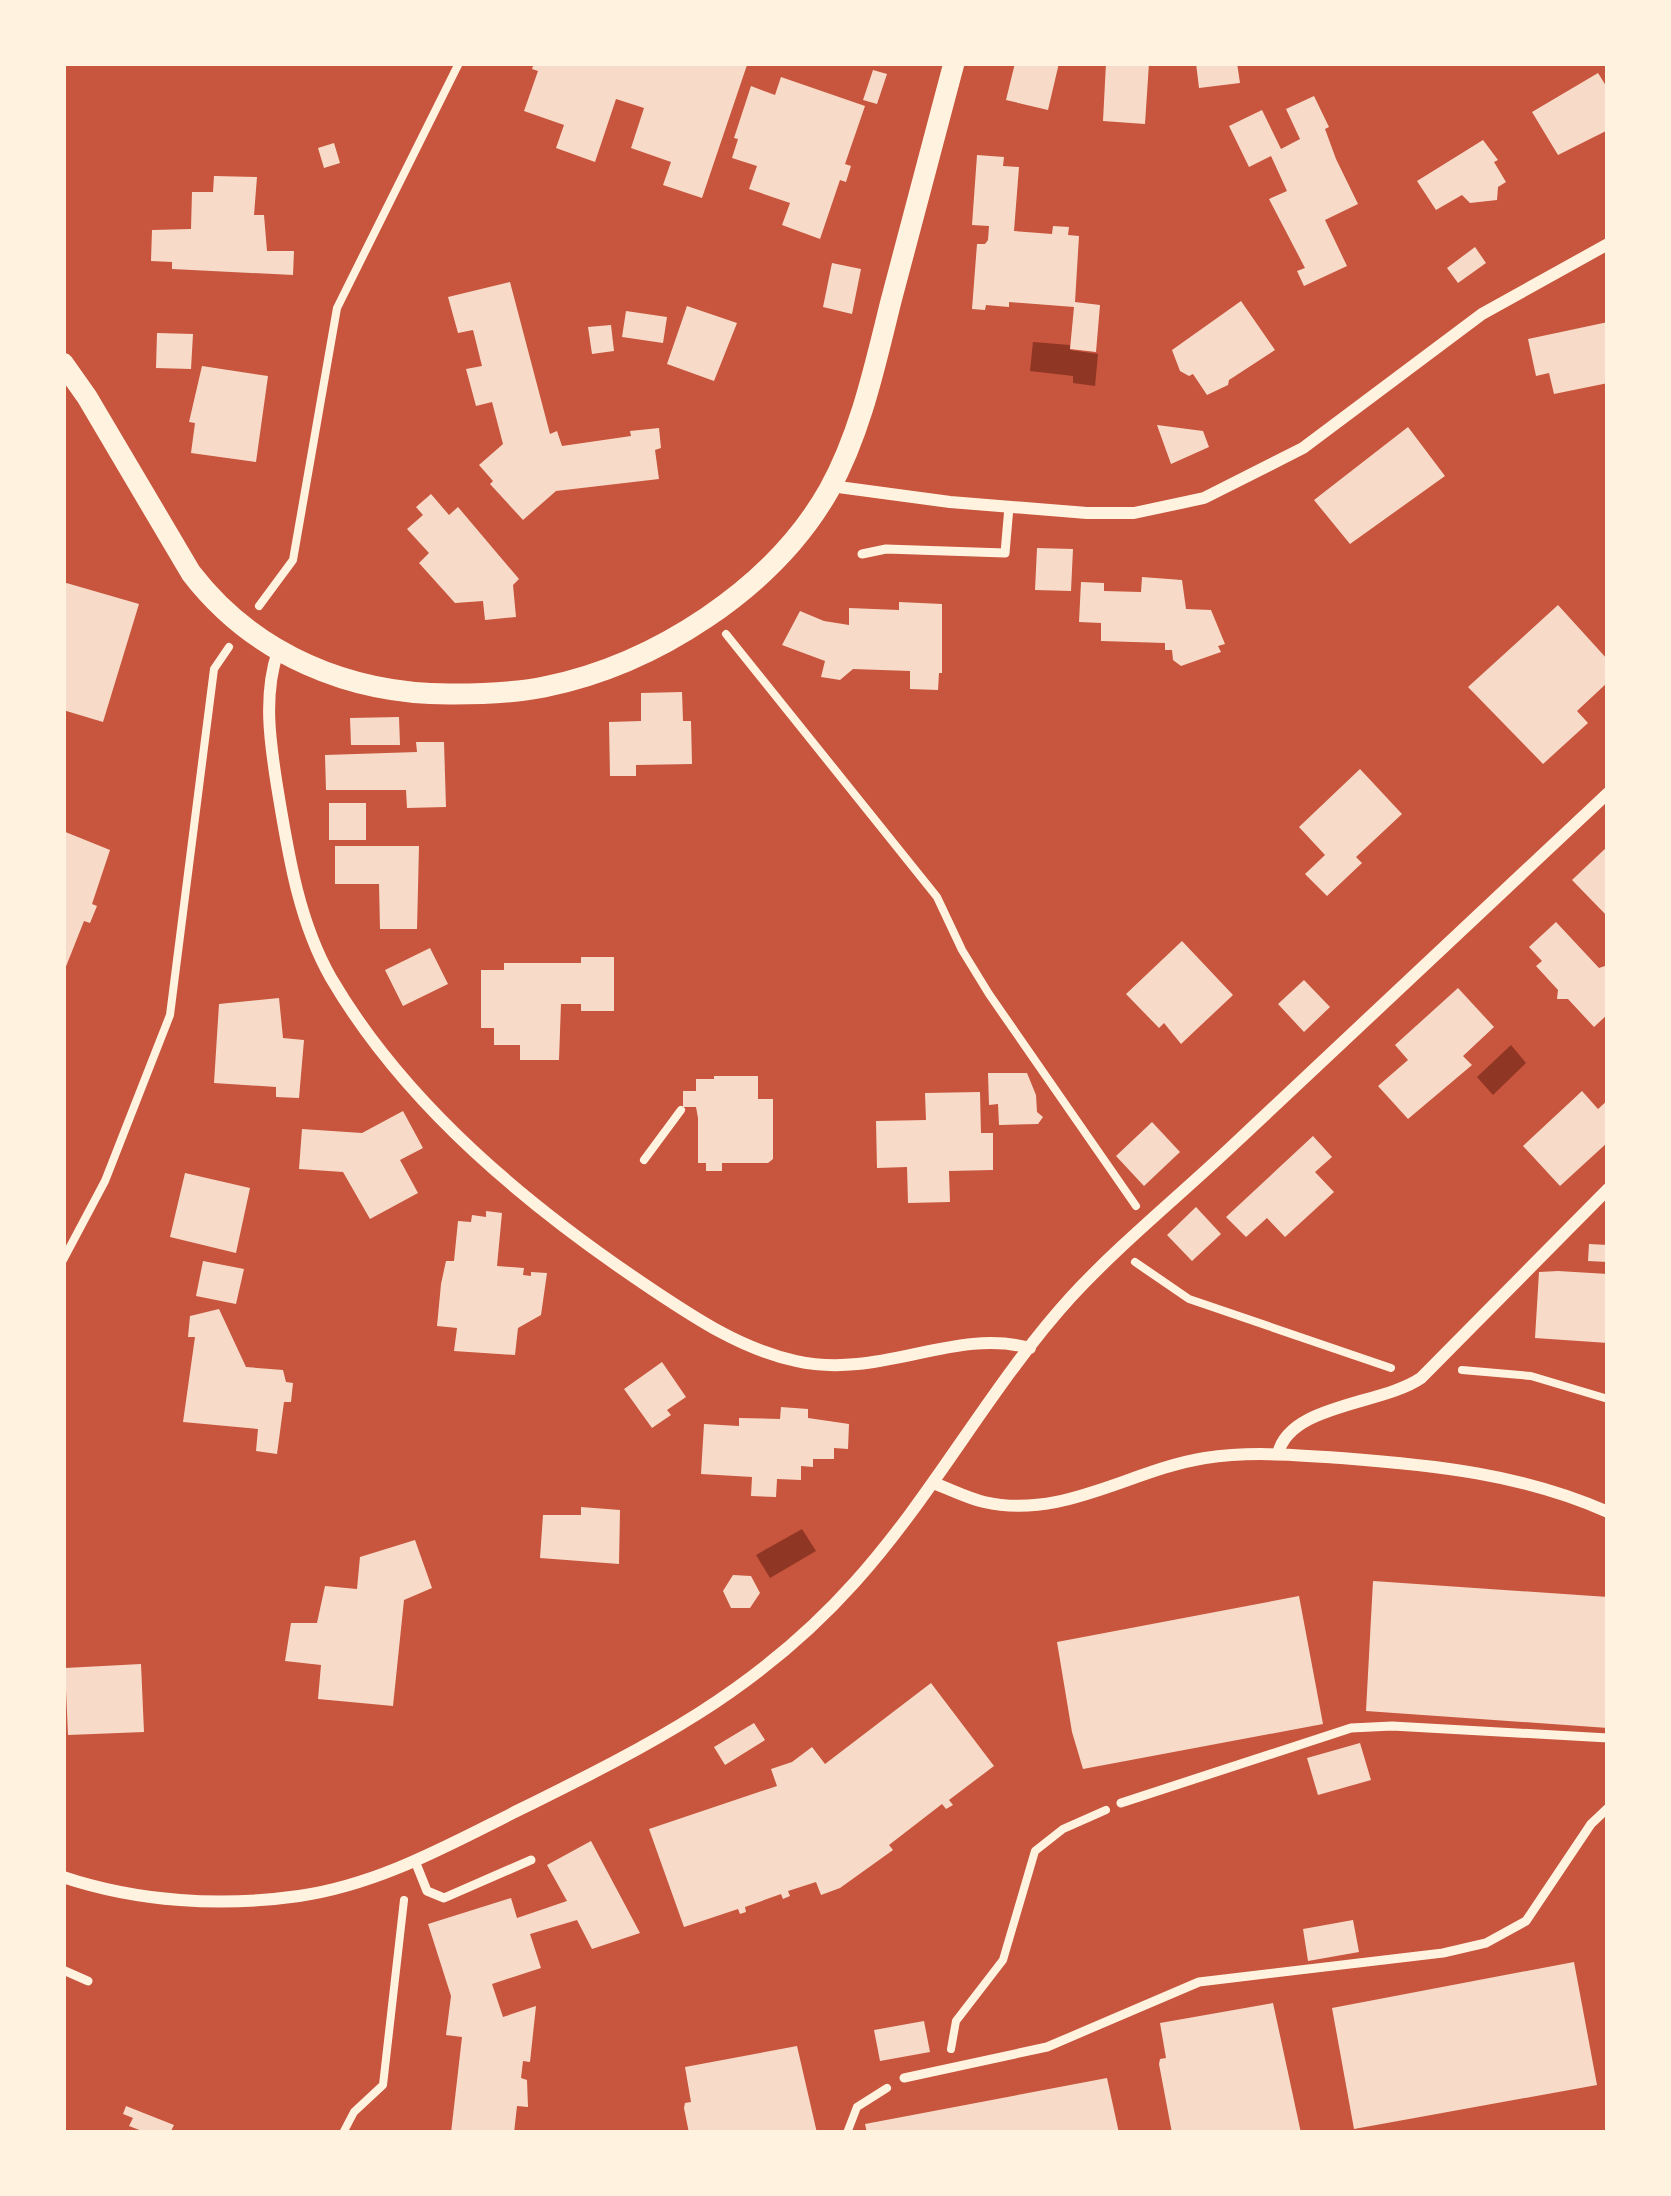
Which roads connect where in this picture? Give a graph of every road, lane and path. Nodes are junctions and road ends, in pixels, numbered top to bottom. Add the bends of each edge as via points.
1 (954, 63) edge
2 (1608, 244) edge
3 (63, 363) edge
4 (831, 486) junction
5 (1009, 507) junction
6 (862, 554) dead end
7 (710, 614) junction
8 (278, 651) junction
9 (1608, 793) edge
10 (681, 1111) dead end
11 (644, 1160) dead end
12 (1608, 1190) edge
13 (1148, 1226) junction
14 (1119, 1251) junction
15 (1030, 1348) junction
16 (1437, 1364) junction
17 (1421, 1378) junction
18 (1608, 1400) edge
19 (1279, 1454) junction
20 (933, 1483) junction
21 (1608, 1512) edge
22 (1608, 1738) edge
23 (1121, 1803) joint
24 (1608, 1808) edge
25 (531, 1860) dead end
26 (416, 1861) junction
27 (394, 1871) junction
28 (63, 1876) edge
29 (63, 1970) edge
30 (88, 1981) dead end
31 (952, 2069) junction
32 (904, 2078) joint
33 (343, 2133) edge
34 (847, 2133) edge

1 - 4 street via 868,393
2 - 5 street via 1482,314 1318,437 1222,490 1134,513
3 - 8 street via 191,573 243,628
4 - 5 street
4 - 7 street via 792,544
5 - 6 lane via 1006,553
7 - 8 street via 591,674 496,694 386,690
7 - 13 path via 937,897 989,994
8 - 15 street via 269,689 272,754 313,942 358,1019 477,1154 632,1276 763,1351 831,1366 980,1342
9 - 13 street
10 - 11 path
12 - 16 street
13 - 14 street
14 - 15 street
14 - 17 path via 1190,1299
15 - 20 street
16 - 17 street
16 - 18 path via 1531,1376
17 - 19 street via 1304,1421 1284,1437
19 - 20 street via 1181,1462 1043,1505 982,1502
19 - 21 street via 1485,1473
20 - 26 street via 856,1582 728,1697 635,1753
22 - 23 lane via 1352,1728
23 - 31 path via 1035,1851 1003,1960 952,2030
24 - 31 lane via 1526,1921 1486,1942 1198,1982 1047,2047
25 - 26 lane via 444,1898 427,1891
26 - 27 street
27 - 28 street via 301,1896 219,1901 130,1894
27 - 33 path via 405,1904 383,2085
29 - 30 lane
31 - 32 lane
32 - 34 path via 857,2108

